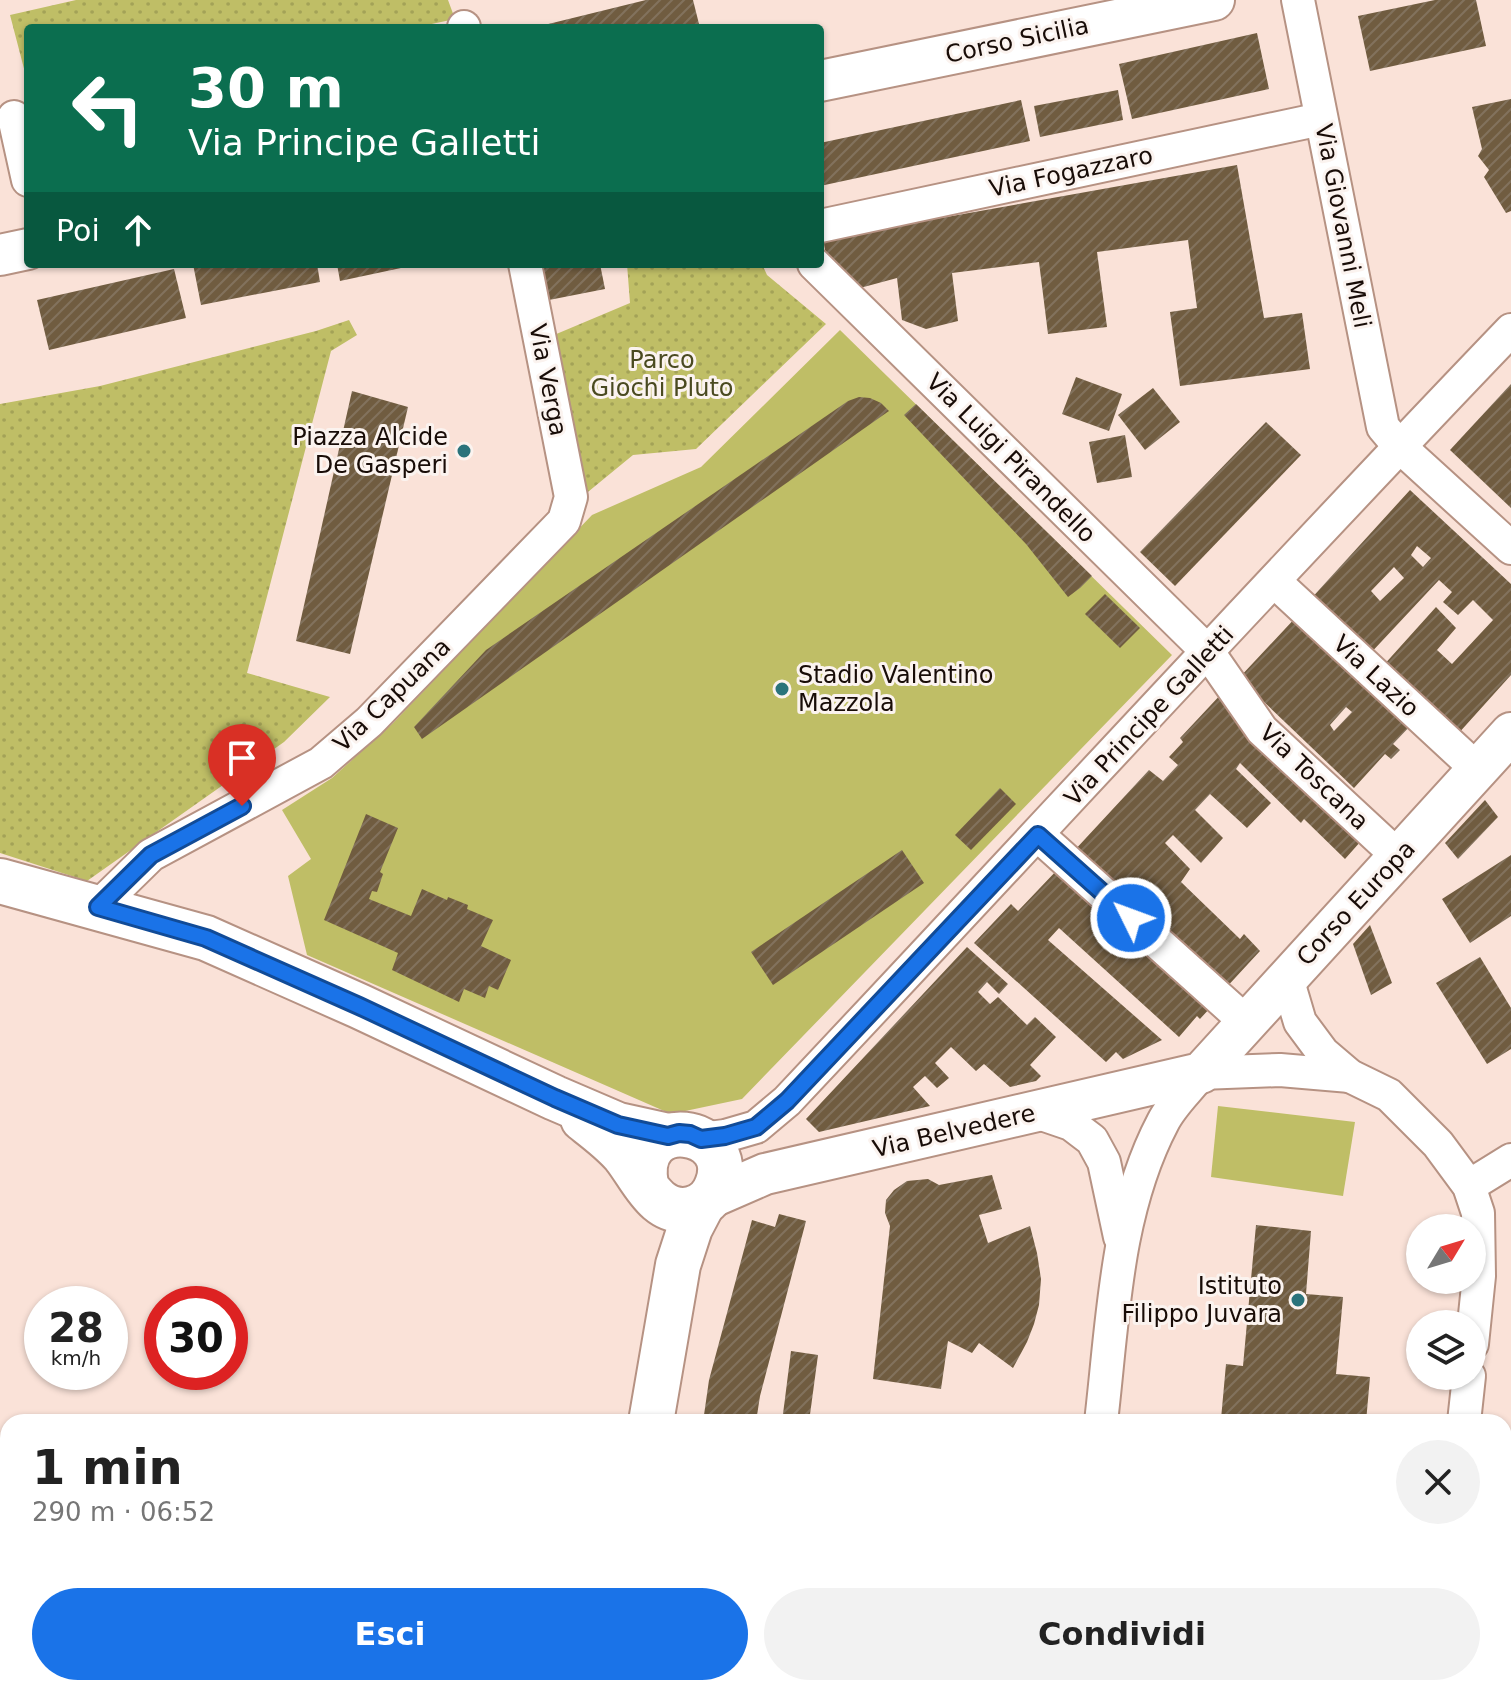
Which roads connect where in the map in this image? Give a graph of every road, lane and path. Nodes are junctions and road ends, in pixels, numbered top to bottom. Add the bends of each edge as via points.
1 (1214, 0) edge
2 (1298, 0) edge
3 (824, 80) edge
4 (14, 117) dead end
5 (1321, 119) junction
6 (24, 162) edge
7 (824, 225) edge
8 (24, 250) edge
9 (0, 255) edge
10 (526, 268) edge
11 (818, 268) edge
12 (1511, 330) edge
13 (1399, 446) junction
14 (571, 497) joint
15 (1511, 548) edge
16 (1274, 581) junction
17 (1208, 652) junction
18 (1511, 733) edge
19 (1478, 770) junction
20 (1038, 835) junction
21 (1399, 857) junction
22 (0, 881) edge
23 (98, 907) junction
24 (1287, 978) junction
25 (1246, 1022) junction
26 (1201, 1073) junction
27 (1350, 1076) junction
28 (555, 1098) junction
29 (1036, 1112) junction
30 (756, 1127) junction
31 (684, 1137) junction
32 (1511, 1160) edge
33 (765, 1174) junction
34 (1469, 1186) junction
35 (649, 1190) junction
36 (706, 1201) junction
37 (1121, 1244) junction
38 (1476, 1310) edge
39 (668, 1331) junction
40 (652, 1414) edge
41 (1102, 1414) edge

1 - 3 street, Corso Sicilia
2 - 5 street, Via Giovanni Meli
4 - 6 street
5 - 7 street, Via Fogazzaro
5 - 13 street, Via Giovanni Meli via 1383,427
8 - 9 street
10 - 14 street, Via Verga
11 - 17 street, Via Luigi Pirandello
12 - 13 street, Via Principe Galletti
13 - 15 street, Via Giovanni Meli
13 - 16 street, Via Principe Galletti
14 - 23 street, Via Capuana via 564,521 369,722 321,763 151,855
16 - 17 street, Via Principe Galletti
16 - 19 street, Via Lazio
17 - 20 street, Via Principe Galletti
17 - 21 street, Via Toscana via 1262,730
18 - 19 street, Corso Europa
19 - 21 street, Corso Europa
20 - 25 street
20 - 30 street, Via Principe Galletti
21 - 24 street, Corso Europa
22 - 23 main road
23 - 28 main road via 206,938
24 - 25 street, Corso Europa
24 - 27 street via 1300,1022 1323,1053
25 - 26 street, Corso Europa
26 - 27 street via 1280,1070
26 - 29 street, Via Belvedere
26 - 37 street via 1164,1119 1142,1170
27 - 34 street via 1389,1095 1438,1144
28 - 31 main road via 618,1125
28 - 35 main road via 608,1138
29 - 33 street, Via Belvedere
29 - 37 street via 1071,1124 1092,1140 1104,1162
30 - 31 street, Via Principe Galletti via 725,1136
30 - 33 street via 751,1152
31 - 35 main road via 657,1142 649,1151 644,1173
31 - 36 main road via 710,1146 720,1166 717,1188
32 - 34 street
33 - 36 street, Via Belvedere
34 - 38 street via 1478,1213
35 - 36 main road via 670,1208 692,1209
35 - 39 main road
36 - 39 main road via 678,1265
37 - 41 street
39 - 40 main road

